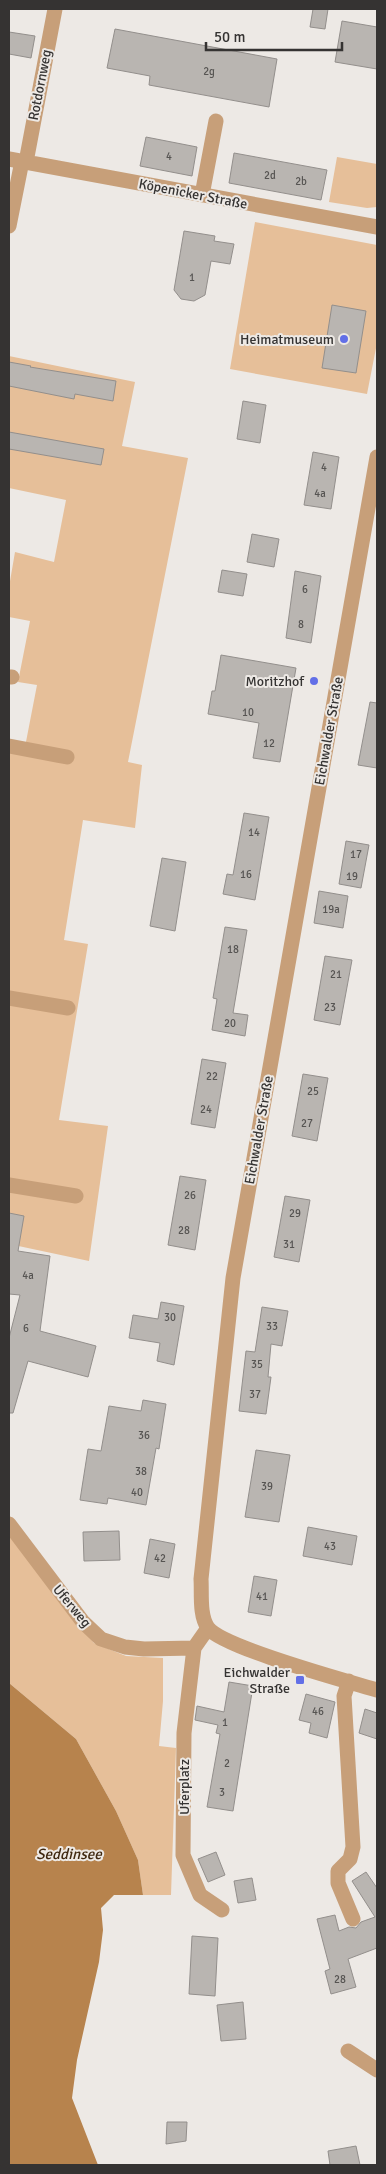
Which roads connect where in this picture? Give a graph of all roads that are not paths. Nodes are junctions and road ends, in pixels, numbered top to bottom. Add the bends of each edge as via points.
1 (55, 9) edge
2 (216, 122) dead end
3 (19, 161) edge
4 (202, 195) junction
5 (9, 226) edge
6 (377, 227) edge
7 (377, 457) edge
8 (9, 746) edge
9 (67, 757) dead end
10 (9, 998) edge
11 (68, 1008) dead end
12 (9, 1185) edge
13 (76, 1196) dead end
14 (9, 1524) edge
15 (208, 1628) junction
16 (194, 1648) junction
17 (349, 1681) junction
18 (377, 1690) edge
19 (222, 1910) dead end
20 (353, 1919) dead end
21 (348, 2051) dead end
22 (377, 2070) edge

1 - 3 street, Rotdornweg
2 - 4 street
3 - 4 street, Köpenicker Straße
3 - 5 street
4 - 6 street, Köpenicker Straße
7 - 15 street, Eichwalder Straße via 233,1278 201,1579 202,1607
8 - 9 street
10 - 11 street
12 - 13 street
14 - 16 street, Uferweg via 82,1622 101,1639 124,1647 144,1649
15 - 16 street
15 - 17 street via 230,1643
16 - 19 street, Uferplatz via 184,1732 182,1855 200,1895
17 - 18 street
17 - 20 street via 344,1696 354,1847 350,1859 338,1871 338,1883
21 - 22 street

